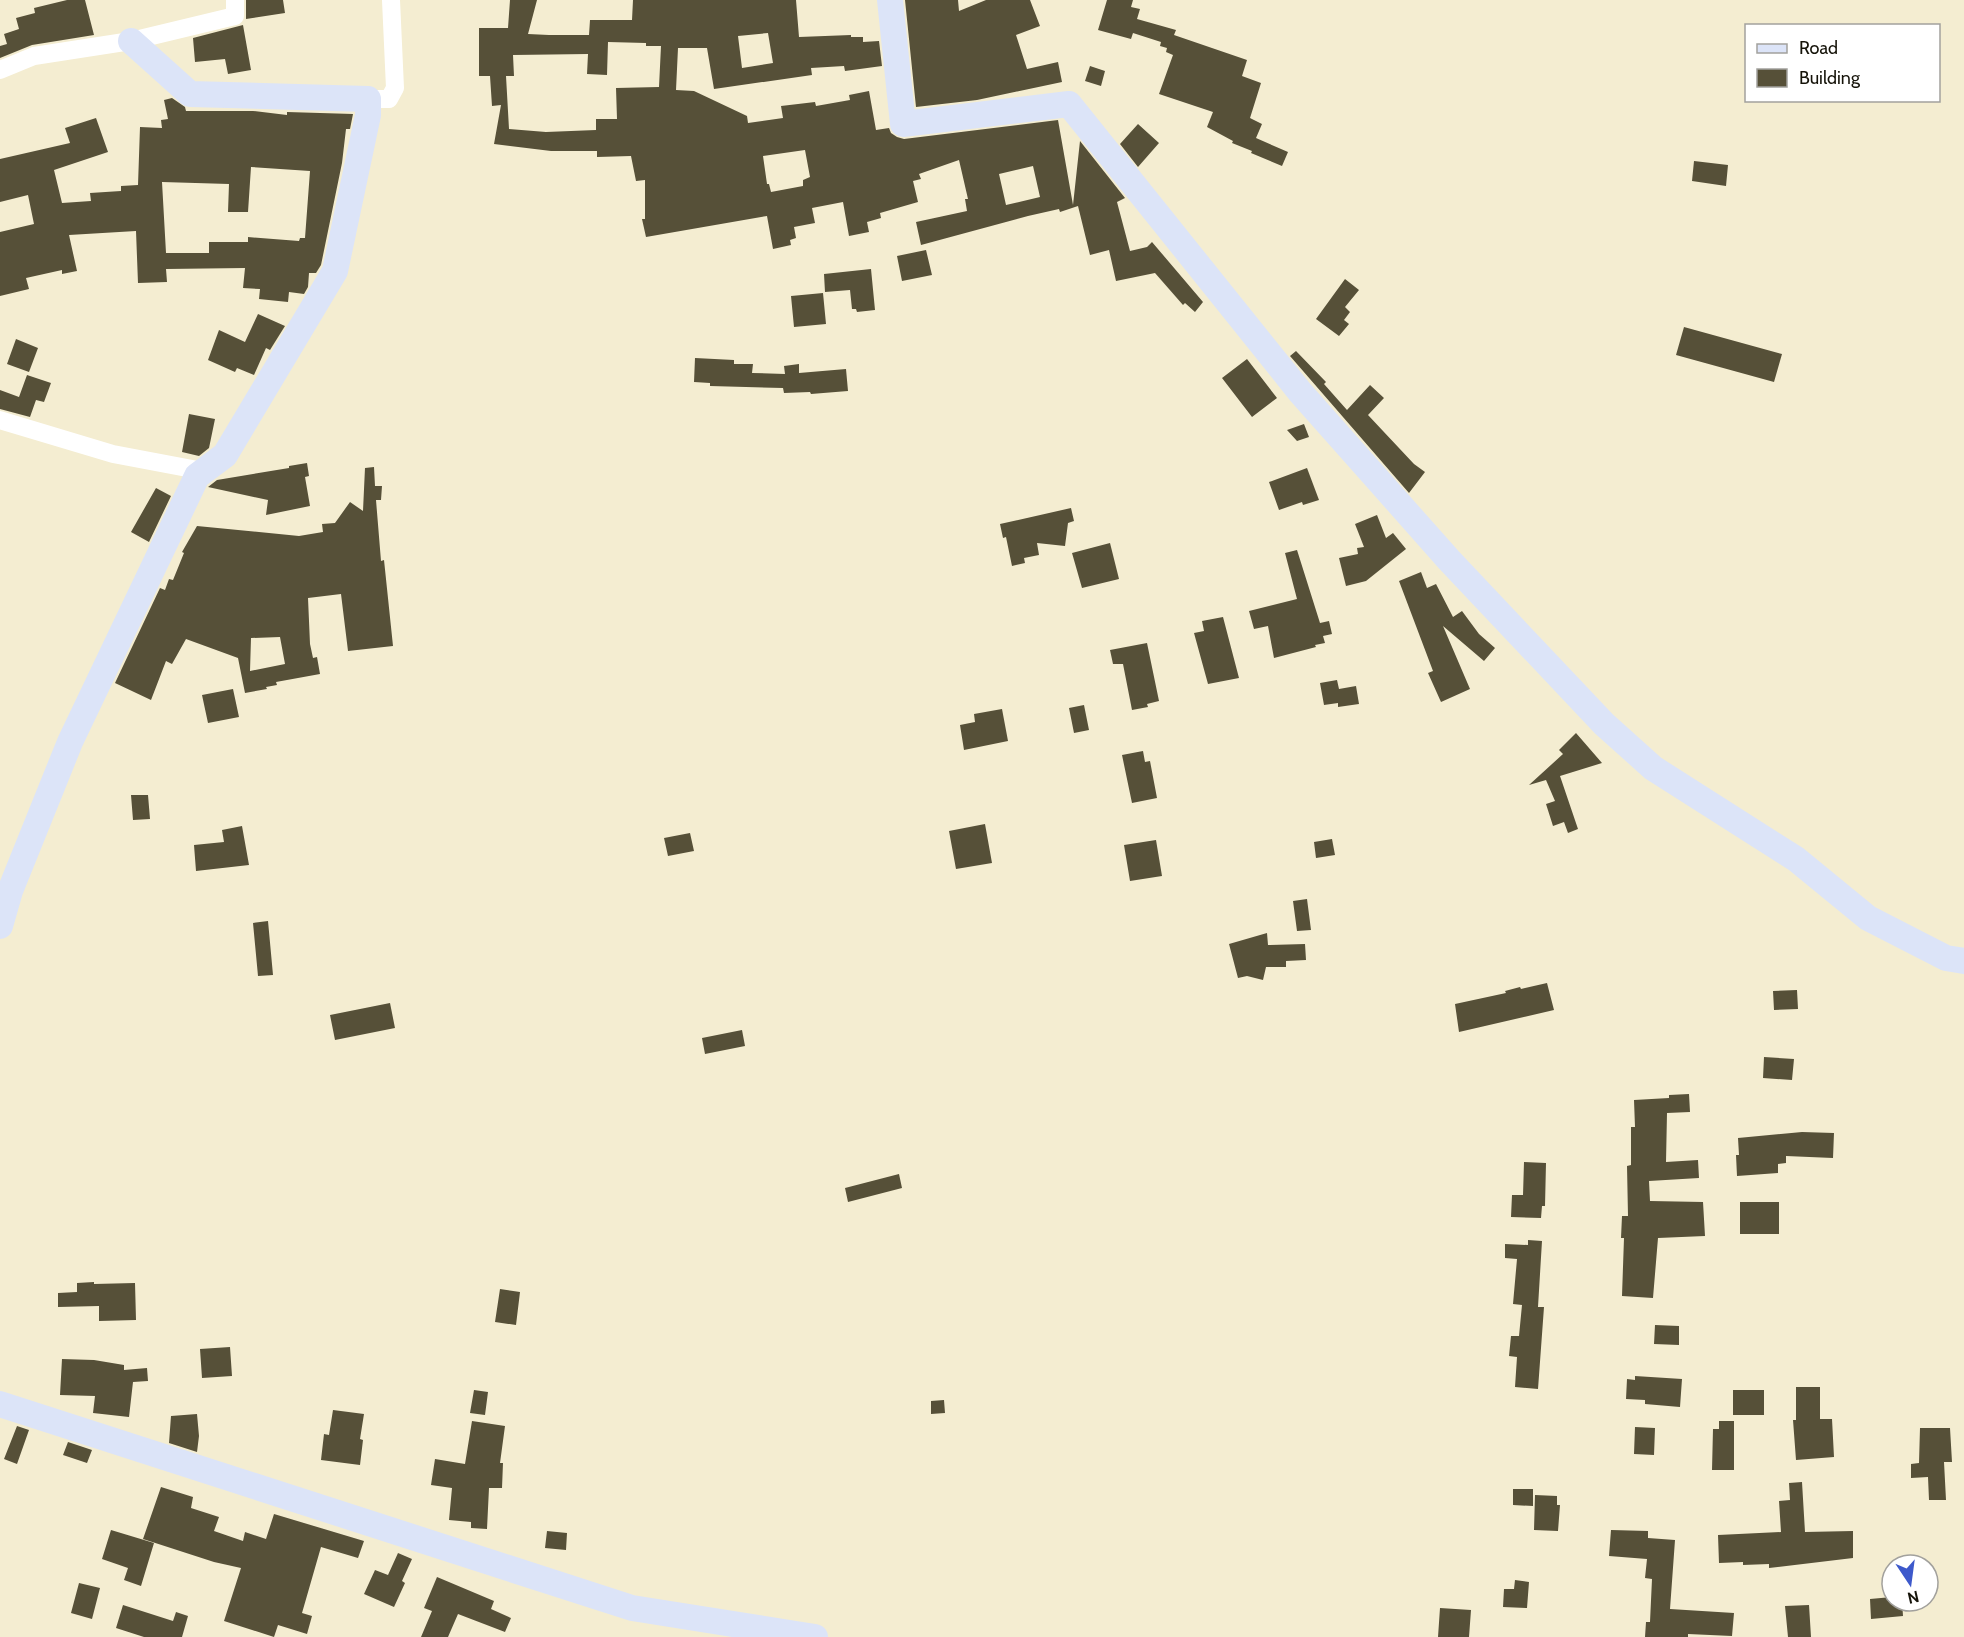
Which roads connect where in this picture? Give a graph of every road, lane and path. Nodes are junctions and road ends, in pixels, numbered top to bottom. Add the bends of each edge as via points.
1 (235, 0) edge
2 (391, 0) edge
3 (890, 0) edge
4 (131, 41) junction
5 (0, 70) edge
6 (368, 99) junction
7 (0, 420) edge
8 (203, 471) junction
9 (0, 926) edge
10 (1964, 961) edge
11 (0, 1404) edge
12 (815, 1637) edge

1 - 4 street via 235,16
2 - 6 street via 395,88 389,99
3 - 10 street via 903,124 1069,104 1300,392 1449,560 1604,724 1653,768 1796,859 1868,918 1946,958
4 - 5 street via 34,56
4 - 6 street via 190,94
6 - 8 street via 368,115 335,271 225,455
7 - 8 street via 113,454
8 - 9 street via 197,476 70,742 10,891
11 - 12 street via 632,1608

